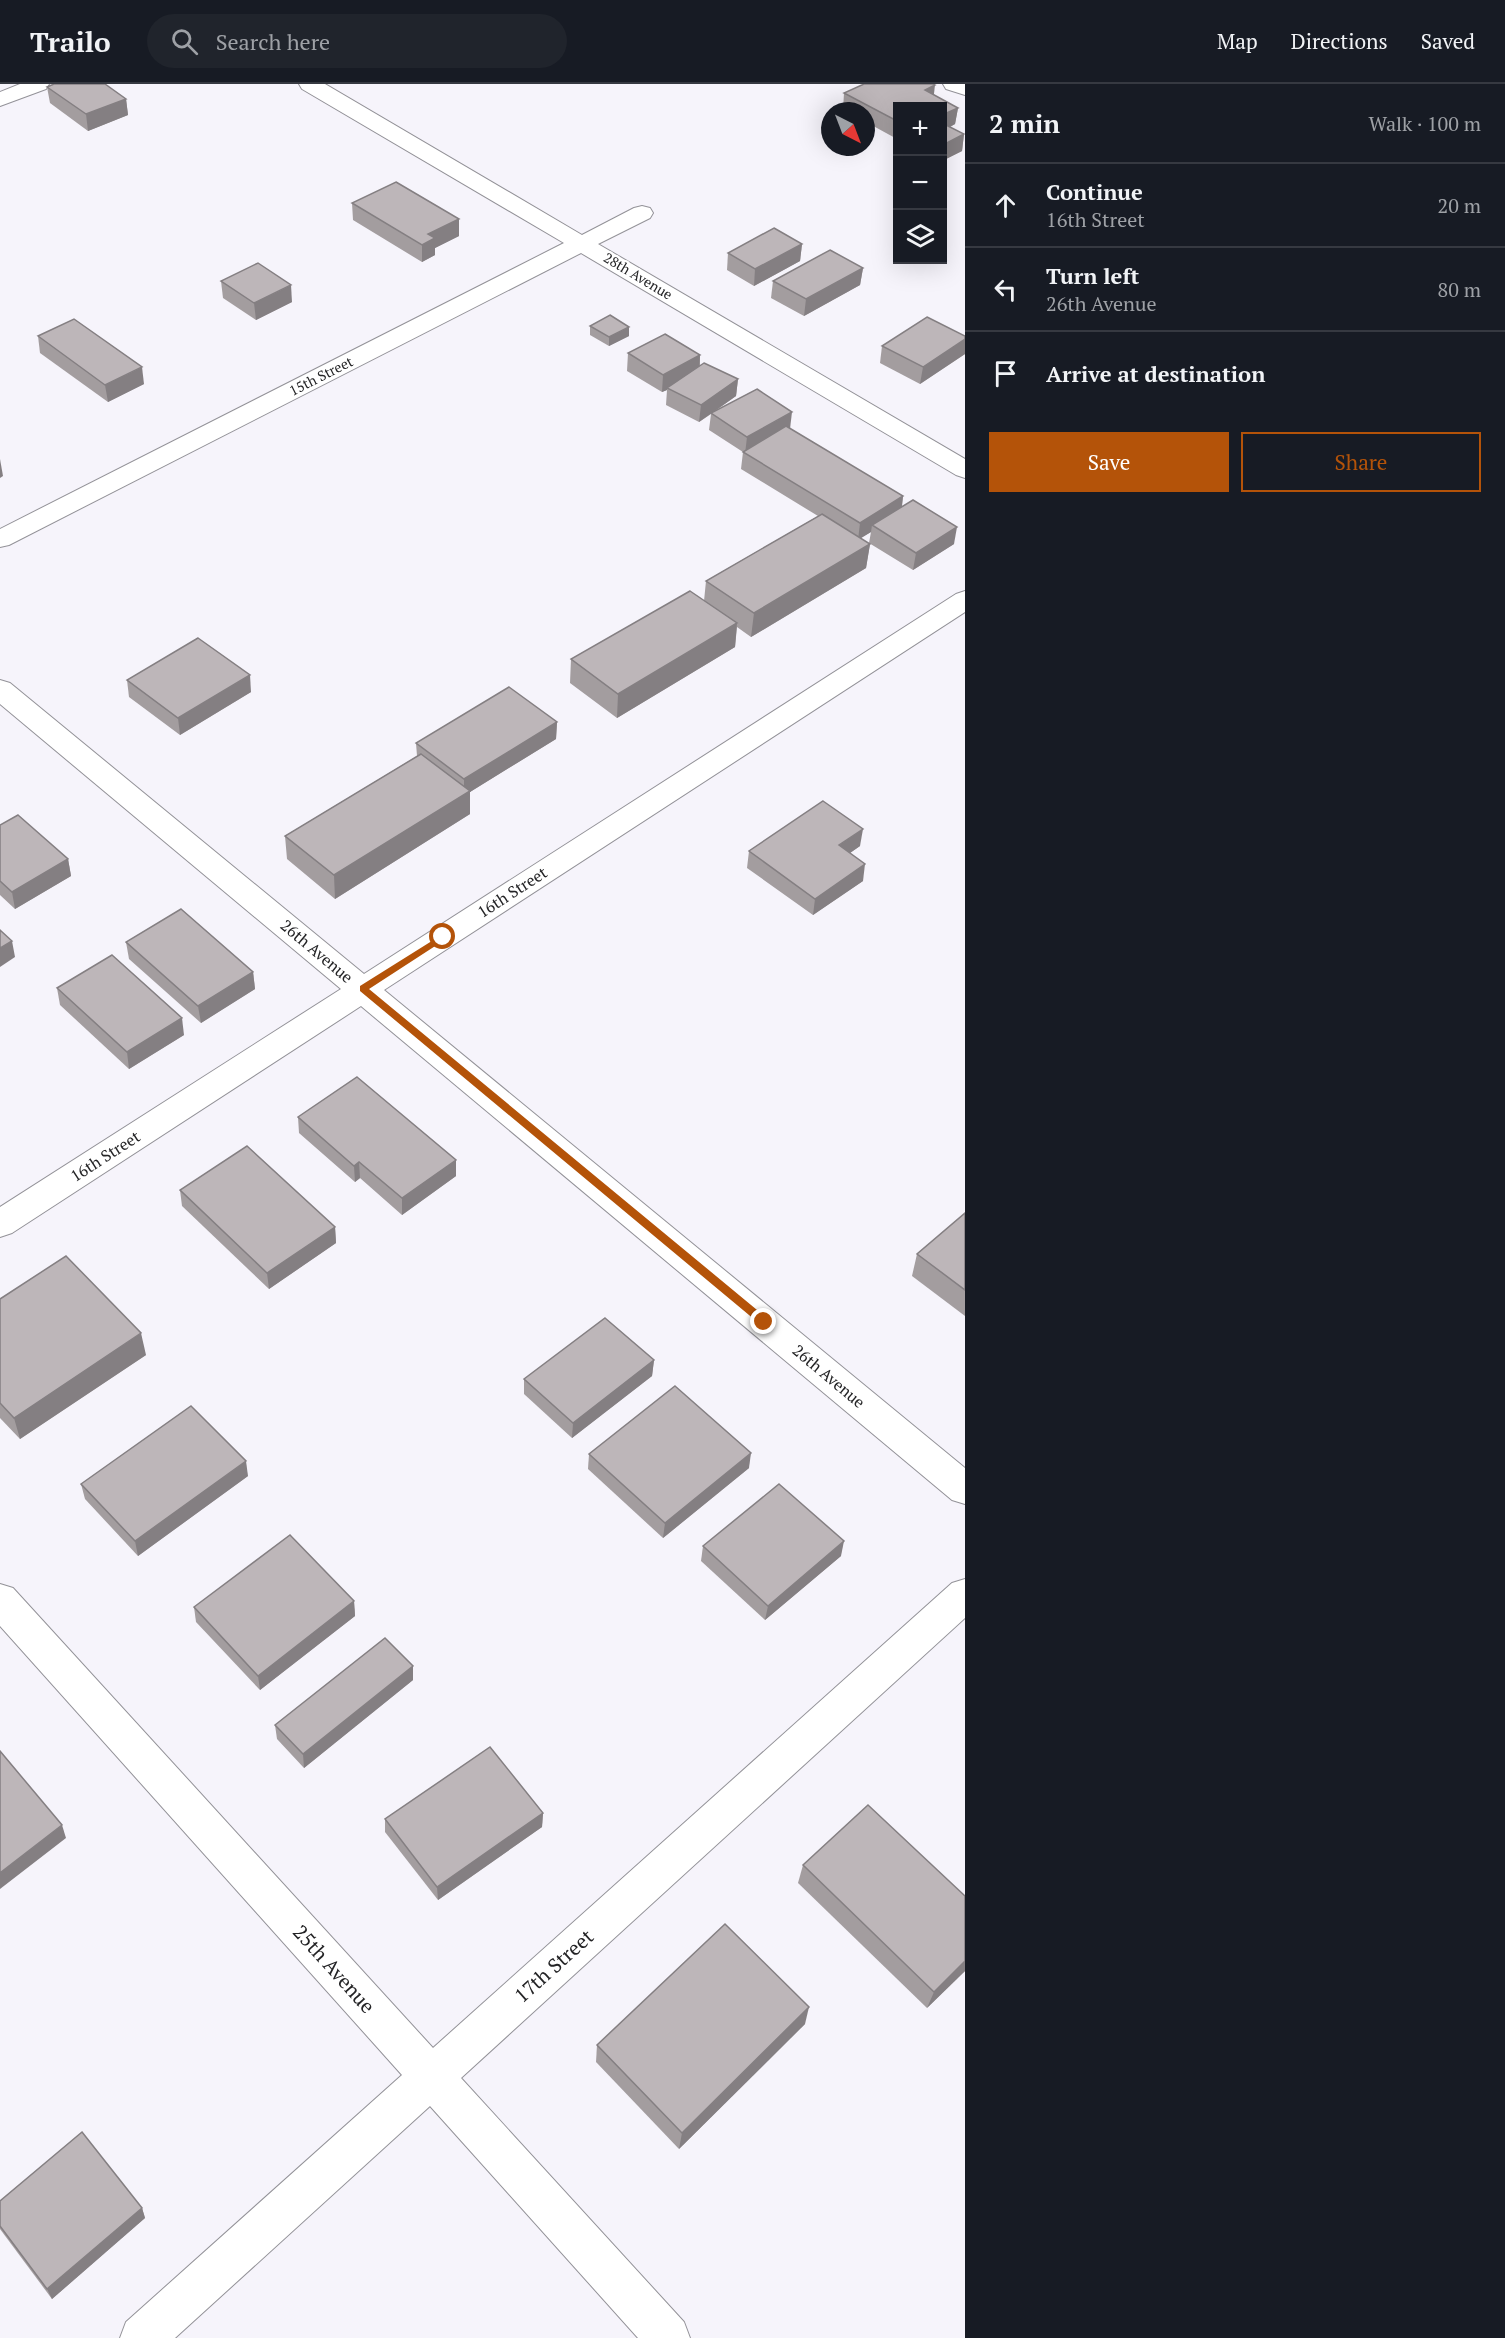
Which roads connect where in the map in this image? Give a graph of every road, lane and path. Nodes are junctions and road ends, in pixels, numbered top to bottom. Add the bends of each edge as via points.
1 (38, 84) edge
2 (310, 84) edge
3 (954, 84) edge
4 (965, 89) edge
5 (0, 100) edge
6 (642, 213) dead end
7 (583, 243) junction
8 (965, 470) edge
9 (0, 539) edge
10 (965, 600) edge
11 (0, 689) edge
12 (363, 989) junction
13 (0, 1224) edge
14 (965, 1489) edge
15 (965, 1595) edge
16 (0, 1600) edge
17 (431, 2077) junction
18 (142, 2338) edge
19 (668, 2338) edge

1 - 5 street
2 - 7 street, 28th Avenue
3 - 4 street
6 - 7 street, 15th Street
7 - 8 street, 28th Avenue
7 - 9 street, 15th Street
10 - 12 street, 16th Street
11 - 12 street, 26th Avenue
12 - 13 street, 16th Street
12 - 14 street, 26th Avenue
15 - 17 street, 17th Street
16 - 17 street, 25th Avenue
17 - 18 street, 17th Street
17 - 19 street, 25th Avenue

